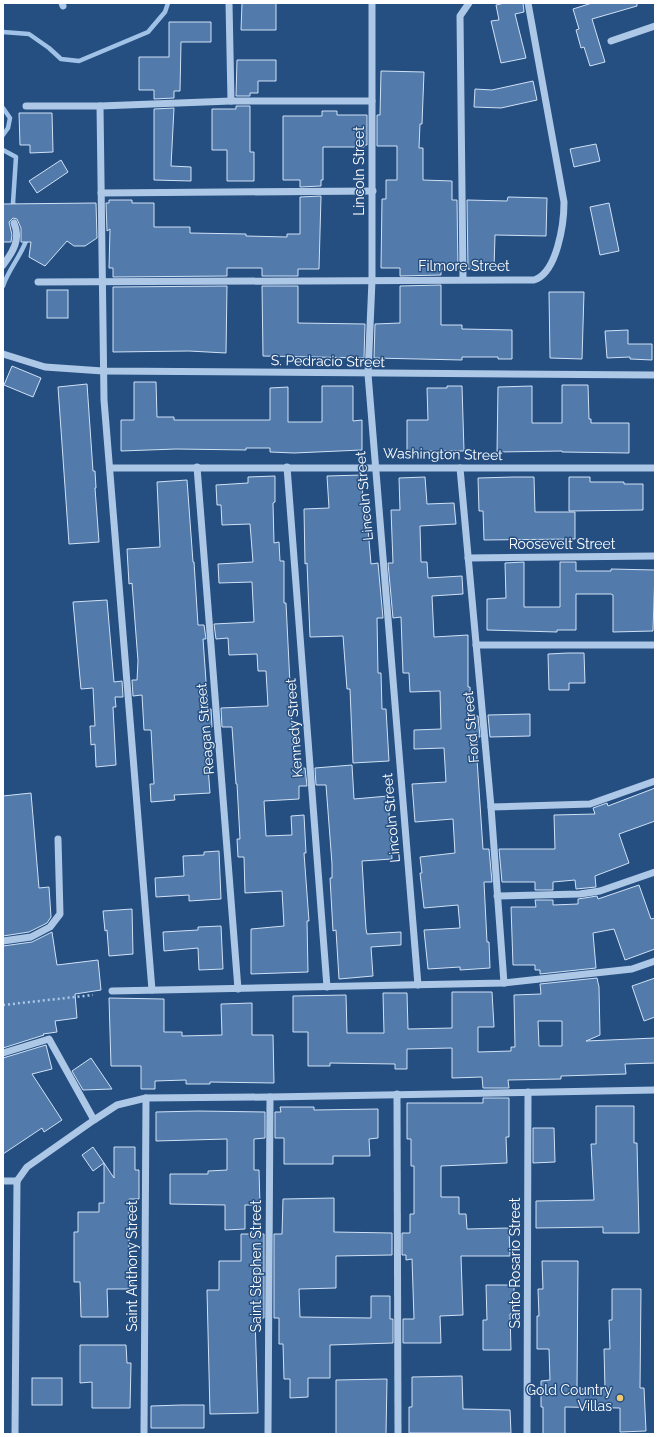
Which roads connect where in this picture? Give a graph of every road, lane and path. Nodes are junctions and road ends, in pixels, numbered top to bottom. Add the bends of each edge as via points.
1 (229, 3) edge
2 (372, 3) edge
3 (469, 3) edge
4 (528, 3) edge
5 (655, 26) edge
6 (611, 41) dead end
7 (231, 101) junction
8 (372, 101) junction
9 (26, 106) dead end
10 (100, 106) junction
11 (373, 191) junction
12 (101, 193) junction
13 (14, 222) dead end
14 (3, 265) edge
15 (463, 279) junction
16 (103, 280) junction
17 (372, 280) junction
18 (38, 282) dead end
19 (3, 354) edge
20 (103, 371) junction
21 (368, 374) junction
22 (655, 375) edge
23 (375, 466) junction
24 (197, 467) junction
25 (287, 467) junction
26 (110, 468) junction
27 (460, 468) junction
28 (655, 468) edge
29 (655, 556) edge
30 (468, 558) junction
31 (476, 645) junction
32 (655, 645) edge
33 (655, 781) edge
34 (491, 807) junction
35 (58, 838) dead end
36 (655, 872) edge
37 (497, 896) junction
38 (3, 941) edge
39 (655, 960) edge
40 (504, 983) junction
41 (418, 985) junction
42 (327, 987) junction
43 (238, 989) junction
44 (152, 990) junction
45 (112, 991) dead end
46 (93, 995) dead end
47 (3, 1006) edge
48 (3, 1053) edge
49 (655, 1090) edge
50 (528, 1092) junction
51 (397, 1094) junction
52 (270, 1097) junction
53 (146, 1098) junction
54 (94, 1120) junction
55 (3, 1181) edge
56 (17, 1181) junction
57 (15, 1434) edge
58 (144, 1434) edge
59 (268, 1434) edge
60 (398, 1434) edge
61 (527, 1434) edge

1 - 7 street
2 - 8 street, Lincoln Street
3 - 15 street via 460,16
4 - 15 street, Filmore Street via 564,202 564,221 550,268 541,278
5 - 6 street
7 - 8 street
7 - 10 street
8 - 11 street, Lincoln Street
9 - 10 street
10 - 12 street
11 - 12 street
11 - 17 street, Lincoln Street
12 - 16 street
13 - 14 street via 17,232 16,244
15 - 17 street, Filmore Street
16 - 17 street, Filmore Street
16 - 18 street, Filmore Street
16 - 20 street
17 - 21 street, Lincoln Street
19 - 20 street, S. Pedracio Street via 45,367
20 - 21 street, S. Pedracio Street
20 - 26 street
21 - 22 street, S. Pedracio Street
21 - 23 street, Lincoln Street
23 - 25 street, Washington Street
23 - 27 street, Washington Street
23 - 41 street, Lincoln Street
24 - 25 street, Washington Street
24 - 26 street, Washington Street
24 - 43 street, Reagan Street
25 - 42 street, Kennedy Street
26 - 44 street
27 - 28 street, Washington Street
27 - 30 street, Ford Street
29 - 30 street, Roosevelt Street
30 - 31 street, Ford Street
31 - 32 street
31 - 34 street, Ford Street
33 - 34 street via 590,804
34 - 37 street, Ford Street
35 - 38 street via 60,914 50,928 31,937
36 - 37 street via 600,891 580,894
37 - 40 street, Ford Street
39 - 40 street via 632,969
40 - 41 street
41 - 42 street
42 - 43 street
43 - 44 street
44 - 45 street
46 - 47 path
48 - 54 street via 49,1039
49 - 50 street
50 - 51 street
50 - 61 street, Santo Rosario Street
51 - 52 street
51 - 60 street
52 - 53 street
52 - 59 street, Saint Stephen Street
53 - 54 street via 117,1105
53 - 58 street, Saint Anthony Street
54 - 56 street via 27,1167
55 - 56 street
56 - 57 street

